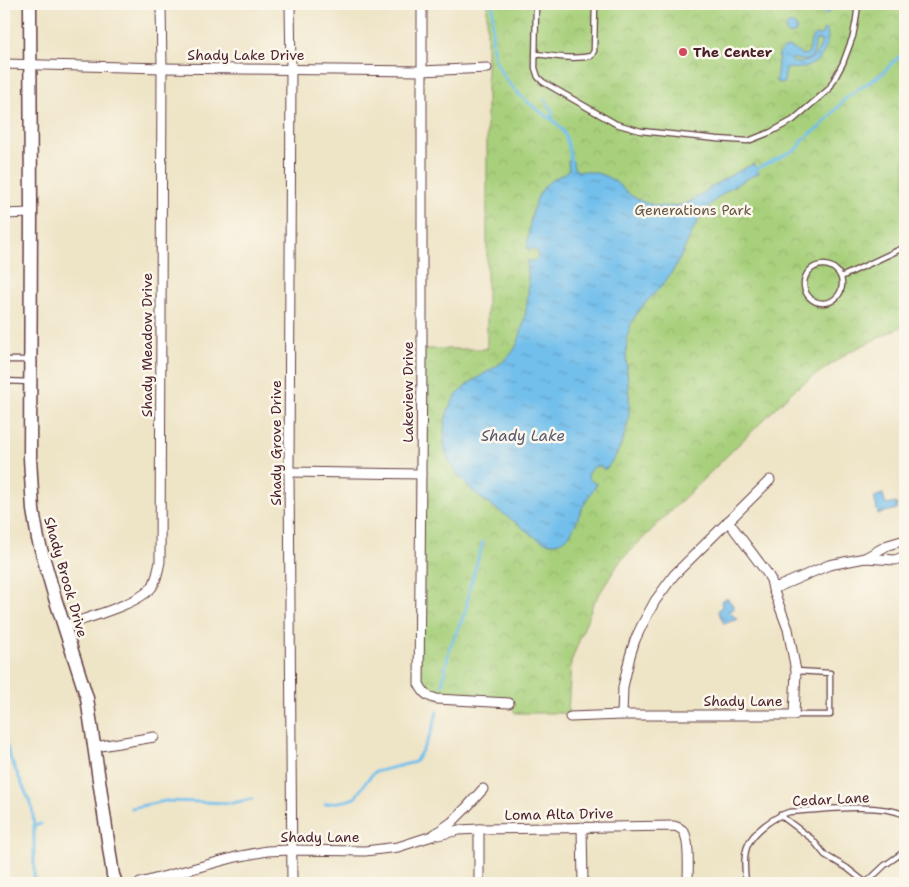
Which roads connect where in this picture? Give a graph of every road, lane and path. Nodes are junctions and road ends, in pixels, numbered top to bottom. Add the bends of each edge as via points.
1 (30, 4) edge
2 (161, 4) edge
3 (290, 4) edge
4 (422, 4) edge
5 (536, 4) edge
6 (595, 4) edge
7 (858, 4) edge
8 (536, 54) junction
9 (4, 64) edge
10 (31, 64) junction
11 (162, 68) junction
12 (487, 68) dead end
13 (292, 69) junction
14 (422, 71) junction
15 (31, 213) junction
16 (4, 214) edge
17 (905, 247) edge
18 (841, 277) junction
19 (4, 360) edge
20 (30, 360) junction
21 (4, 381) edge
22 (30, 382) junction
23 (289, 472) junction
24 (421, 474) junction
25 (770, 480) dead end
26 (728, 521) junction
27 (905, 540) edge
28 (905, 556) edge
29 (865, 558) junction
30 (773, 589) junction
31 (64, 626) junction
32 (796, 671) junction
33 (509, 703) dead end
34 (622, 715) junction
35 (794, 715) junction
36 (570, 717) dead end
37 (154, 737) dead end
38 (95, 747) junction
39 (482, 789) dead end
40 (780, 815) junction
41 (905, 815) edge
42 (582, 827) junction
43 (479, 830) junction
44 (432, 836) junction
45 (291, 850) junction
46 (905, 851) edge
47 (116, 883) edge
48 (140, 883) edge
49 (292, 883) edge
50 (479, 883) edge
51 (583, 883) edge
52 (688, 883) edge
53 (746, 883) edge
54 (866, 883) edge

1 - 10 street, Shady Brook Drive
2 - 11 street, Shady Meadow Drive
3 - 13 street, Shady Grove Drive
4 - 14 street, Lakeview Drive
5 - 8 lane
6 - 8 lane via 594,51 591,56
7 - 8 lane via 853,36 829,89 793,120 748,141 640,131 616,124 543,82 536,74
9 - 10 street, Shady Lake Drive
10 - 11 street, Shady Lake Drive
10 - 15 street, Shady Brook Drive
11 - 13 street, Shady Lake Drive
11 - 31 street, Shady Meadow Drive via 160,562 152,587 142,597
12 - 14 street, Shady Lake Drive
13 - 14 street, Shady Lake Drive
13 - 23 street, Shady Grove Drive
14 - 24 street, Lakeview Drive
15 - 16 street
15 - 20 street, Shady Brook Drive
17 - 18 lane
18 - 18 lane via 833,267 814,267 805,277 804,290 811,300 829,303 842,290
19 - 20 lane
20 - 22 street, Shady Brook Drive
21 - 22 lane
22 - 31 street, Shady Brook Drive via 32,510
23 - 24 street
23 - 45 street, Shady Grove Drive
24 - 33 street, Lakeview Drive via 419,684 429,697 437,699
25 - 26 street
26 - 30 street, Shady Lane via 767,573
26 - 34 street via 674,575 648,612 626,671
27 - 29 street
28 - 29 street via 895,560
29 - 30 street via 829,565
30 - 32 street, Shady Lane via 788,629
31 - 38 street, Shady Brook Drive via 87,698
32 - 35 street, Shady Lane
32 - 35 lane via 830,673 830,715
34 - 35 street, Shady Lane
34 - 36 street, Shady Lane
37 - 38 street
38 - 47 street, Shady Brook Drive
39 - 44 street, Shady Lane via 452,822
40 - 41 lane, Cedar Lane via 858,808 885,809
40 - 53 lane, Cedar Lane via 754,836 747,848
40 - 54 lane via 812,840 825,855
42 - 43 street, Loma Alta Drive
42 - 51 street
42 - 52 street, Loma Alta Drive via 680,828 688,849
43 - 44 street, Loma Alta Drive via 459,830
43 - 50 street
44 - 45 street, Shady Lane via 398,847 364,851
45 - 48 street, Shady Lane via 236,857
45 - 49 street, Shady Grove Drive
46 - 54 lane

